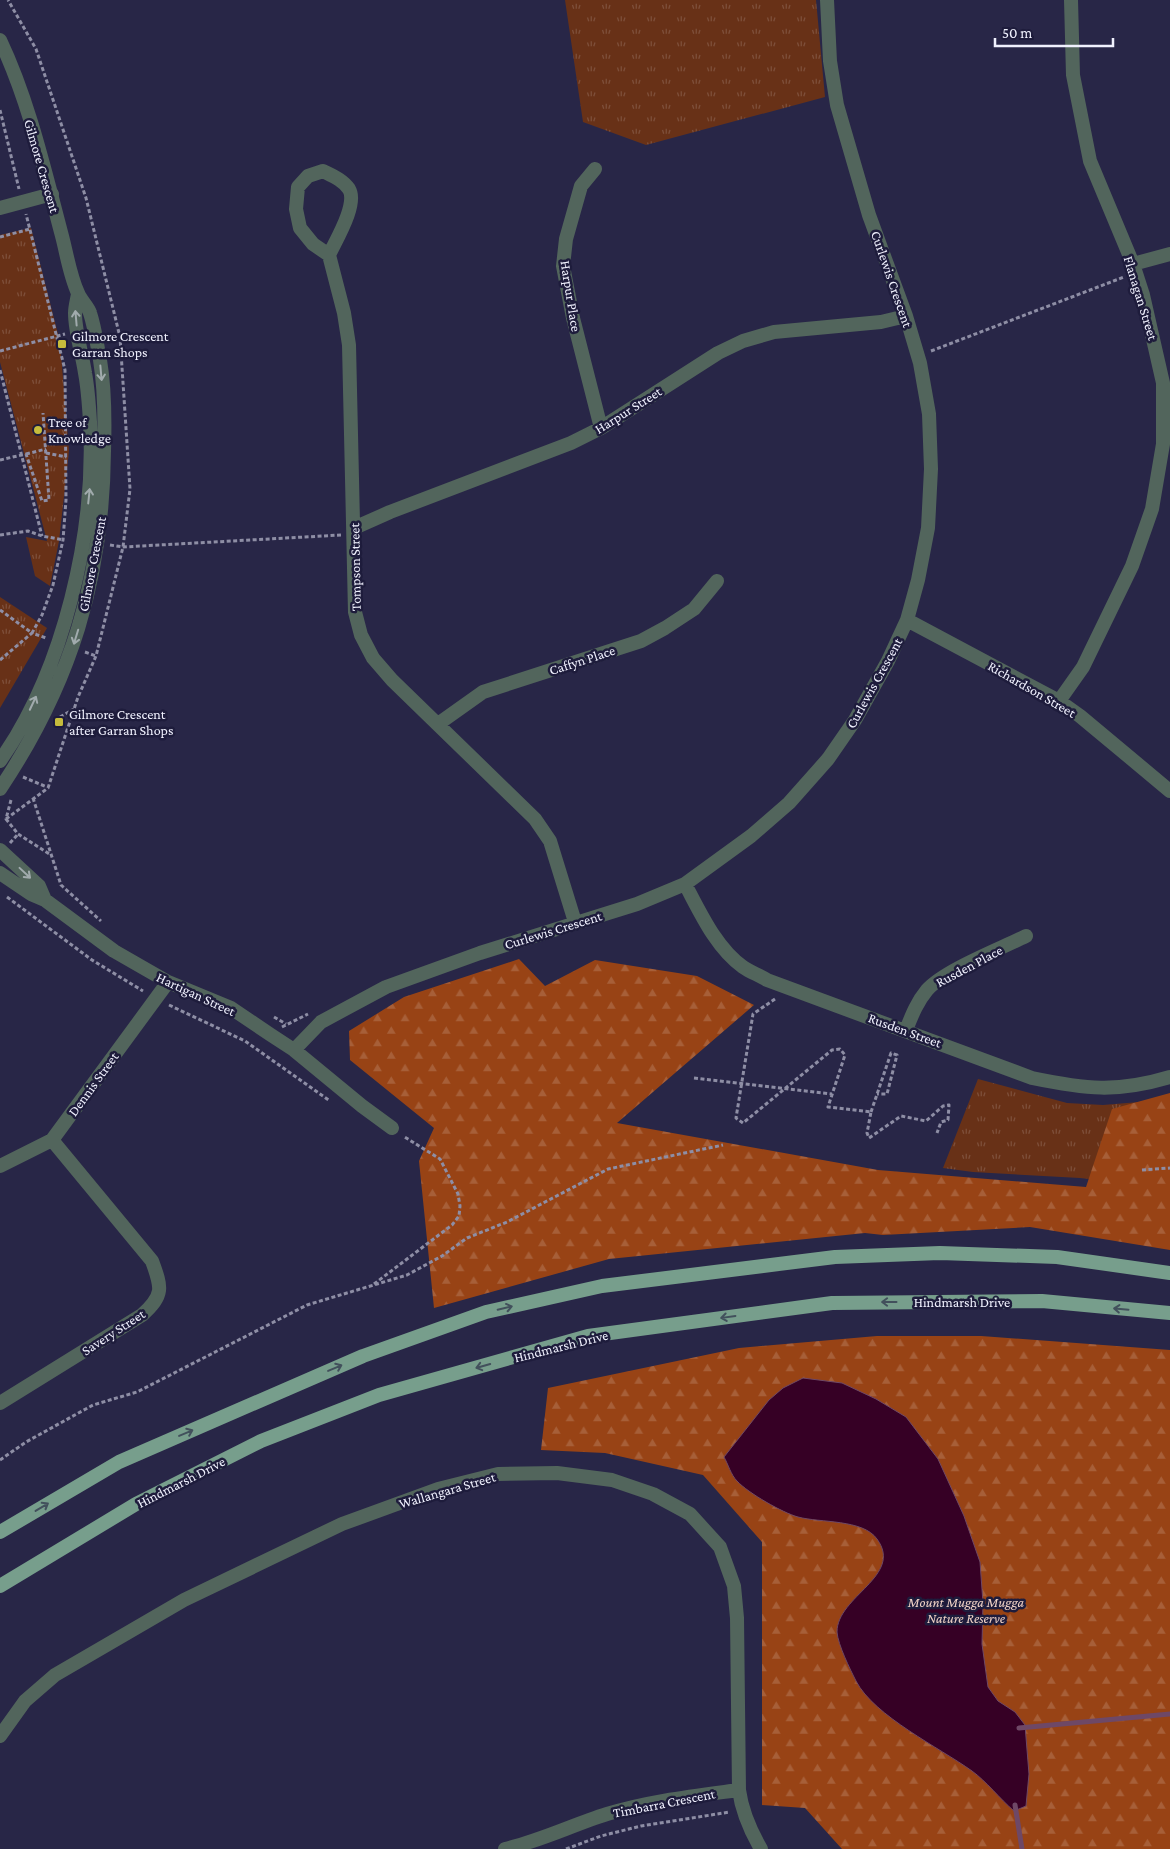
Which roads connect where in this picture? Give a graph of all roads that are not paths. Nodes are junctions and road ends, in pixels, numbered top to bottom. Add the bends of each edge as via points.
1 (827, 0) edge
2 (1071, 0) edge
3 (0, 40) edge
4 (596, 169) dead end
5 (52, 194) junction
6 (0, 208) edge
7 (1170, 254) edge
8 (329, 255) junction
9 (1134, 268) junction
10 (78, 294) junction
11 (906, 316) junction
12 (601, 428) junction
13 (354, 531) junction
14 (717, 581) dead end
15 (908, 620) junction
16 (1059, 702) junction
17 (438, 724) junction
18 (0, 761) edge
19 (0, 789) edge
20 (1170, 791) edge
21 (0, 850) edge
22 (0, 873) edge
23 (685, 884) junction
24 (45, 900) junction
25 (575, 922) junction
26 (1026, 936) dead end
27 (168, 982) junction
28 (906, 1030) junction
29 (294, 1050) junction
30 (1170, 1078) edge
31 (392, 1128) road end
32 (52, 1140) junction
33 (0, 1166) edge
34 (1170, 1274) edge
35 (1170, 1314) edge
36 (0, 1403) edge
37 (0, 1532) edge
38 (0, 1586) edge
39 (0, 1736) edge
40 (738, 1790) junction
41 (505, 1849) edge
42 (762, 1849) edge

1 - 11 street, Curlewis Crescent via 830,61 837,104 870,215
2 - 9 street, Flanagan Street via 1074,75 1090,161
3 - 5 street, Gilmore Crescent via 14,70
4 - 12 street, Harpur Place via 581,186 566,239 563,266
5 - 6 street
5 - 10 street, Gilmore Crescent
7 - 9 street
8 - 8 street via 313,244 300,228 296,210 298,187 308,176 323,171 338,178 350,190 351,200 349,214
8 - 13 street, Tompson Street via 349,345
9 - 16 street, Flanagan Street via 1153,332 1163,383 1163,444 1152,509 1132,566 1105,623 1083,667
18 -> 10 street, Gilmore Crescent via 11,746 48,670 68,608 83,542 91,458 88,400 74,312
10 -> 19 street, Gilmore Crescent via 90,312 100,366 104,488 98,544 84,612 58,688 24,754
11 - 12 street, Harpur Street via 881,322 774,332 743,341 718,353
11 - 15 street, Curlewis Crescent via 918,356 928,414 931,469 928,528
12 - 13 street, Harpur Street via 572,443 390,512
13 - 17 street, Tompson Street via 355,612 361,635 392,680
14 - 17 street, Caffyn Place via 694,609 641,641 483,692
15 - 16 street, Richardson Street
15 - 23 street, Curlewis Crescent via 855,720 828,758 789,803 751,836
16 - 20 street, Richardson Street
17 - 25 street, Tompson Street via 535,819 550,841
21 -> 24 street, Hartigan Street via 38,886
22 - 24 street, Hartigan Street
23 - 25 street, Curlewis Crescent via 637,904
23 - 28 street, Rusden Street via 709,927 725,950 742,966 767,980
24 - 27 street, Hartigan Street via 114,951
25 - 29 street, Curlewis Crescent via 386,987 320,1022
26 - 28 street, Rusden Place via 944,976 928,989 915,1007
27 - 29 street, Hartigan Street via 231,1008
27 - 32 street, Dennis Street
28 - 30 street, Rusden Street via 1032,1078 1076,1087 1130,1087
29 - 31 street, Hartigan Street
32 - 33 street, Dennis Street
32 - 36 street, Savery Street via 152,1261 160,1282 156,1302 142,1315
37 -> 34 main road via 119,1462 363,1356 486,1312 602,1286 835,1257 940,1253 1057,1257
35 -> 38 main road, Hindmarsh Drive via 1042,1301 832,1303 588,1336 379,1395 260,1442 136,1504
39 - 40 street, Wallangara Street via 25,1701 56,1675 184,1600 342,1524 438,1489 498,1474 557,1473 612,1480 653,1494 690,1514 720,1547 734,1586 737,1618
40 - 41 street, Timbarra Crescent via 635,1807
40 - 42 street, Wallangara Street via 742,1809

